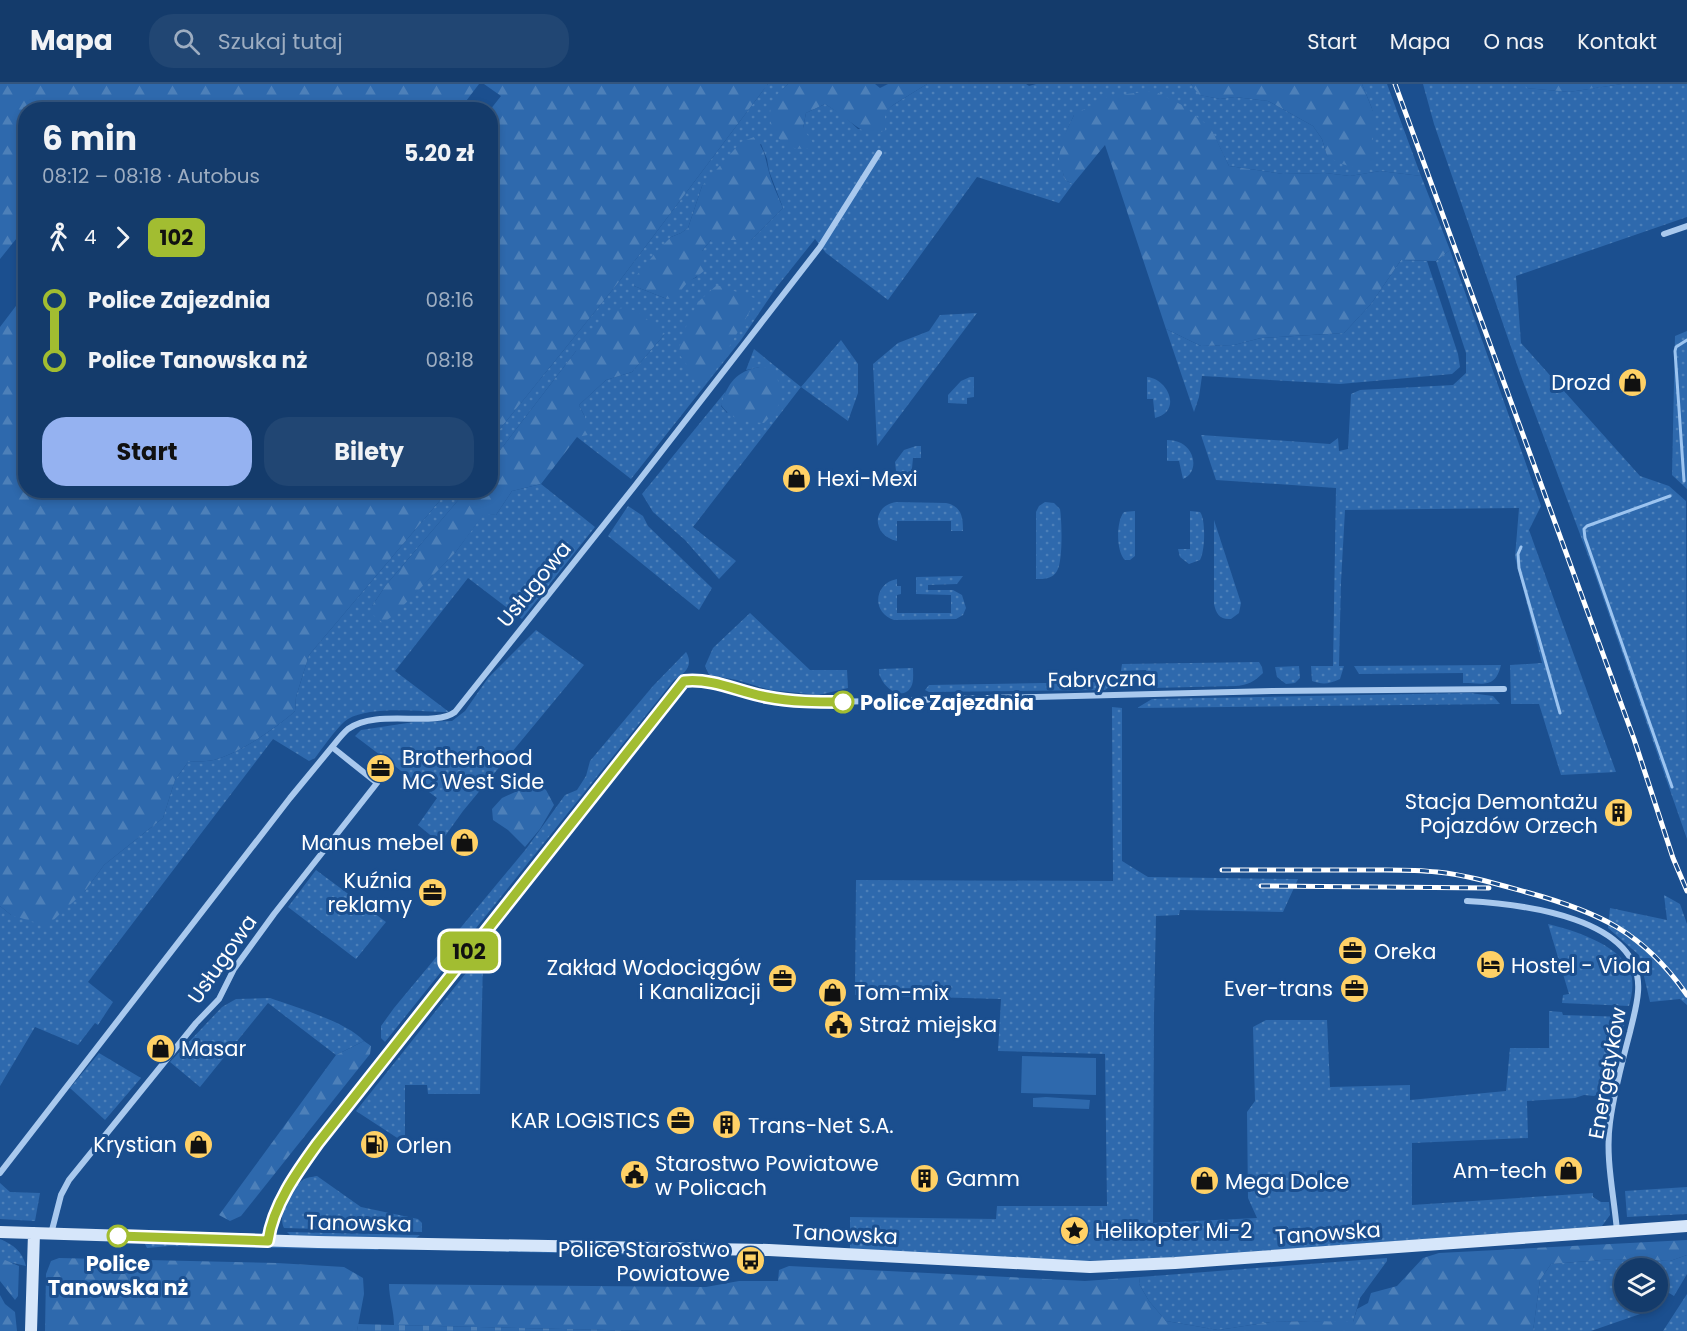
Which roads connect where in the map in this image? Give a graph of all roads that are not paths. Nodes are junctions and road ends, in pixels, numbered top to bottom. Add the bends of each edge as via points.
1 (879, 153) dead end
2 (1687, 226) edge
3 (1664, 234) dead end
4 (1504, 689) dead end
5 (332, 747) junction
6 (1467, 901) dead end
7 (0, 1173) edge
8 (1687, 1226) edge
9 (1617, 1231) junction
10 (0, 1232) edge
11 (34, 1233) junction
12 (51, 1234) junction
13 (268, 1241) junction
14 (31, 1331) edge

1 - 5 street, Usługowa via 820,247 455,712 444,717 359,724 348,729
2 - 3 street
4 - 13 street, Fabryczna via 833,702 782,700 712,682 684,681 318,1143 274,1215
5 - 7 street, Usługowa
5 - 12 street, Usługowa via 377,783 274,914 234,969 219,999 69,1180
6 - 9 street, Energetyków via 1522,906 1586,925 1619,943 1635,965 1636,1003 1610,1123
8 - 9 main road, Tanowska
9 - 13 main road, Tanowska via 1119,1266 769,1250
10 - 11 main road, Tanowska
11 - 12 main road, Tanowska
11 - 14 main road
12 - 13 main road, Tanowska

